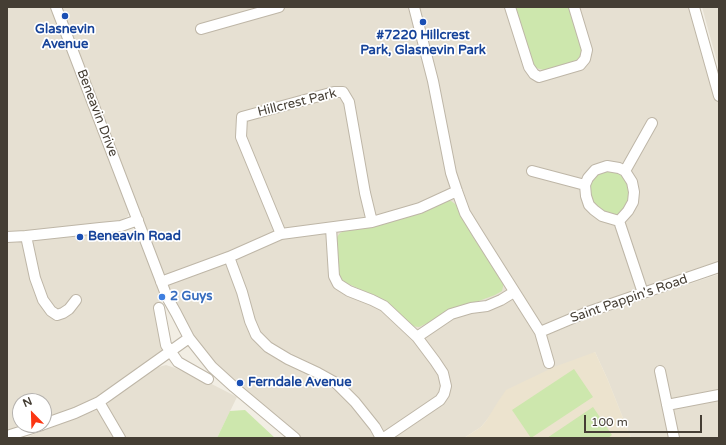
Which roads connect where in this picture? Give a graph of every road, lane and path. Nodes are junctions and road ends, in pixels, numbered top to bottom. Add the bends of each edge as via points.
1 (56, 7) edge
2 (279, 7) edge
3 (414, 7) edge
4 (510, 7) edge
5 (574, 7) edge
6 (694, 7) edge
7 (201, 30) dead end
8 (719, 96) edge
9 (652, 124) dead end
10 (532, 171) dead end
11 (624, 171) junction
12 (585, 185) junction
13 (457, 191) junction
14 (138, 220) junction
15 (619, 221) junction
16 (372, 222) junction
17 (331, 228) junction
18 (281, 234) junction
19 (26, 236) junction
20 (7, 237) edge
21 (229, 256) junction
22 (719, 267) edge
23 (161, 282) junction
24 (514, 292) junction
25 (643, 293) junction
26 (76, 300) dead end
27 (159, 308) dead end
28 (540, 332) junction
29 (416, 337) junction
30 (189, 338) junction
31 (171, 352) junction
32 (549, 363) dead end
33 (660, 370) dead end
34 (208, 379) dead end
35 (719, 395) edge
36 (99, 402) junction
37 (667, 405) junction
38 (52, 422) edge
39 (17, 433) edge
40 (7, 436) edge
41 (120, 438) edge
42 (296, 438) edge
43 (383, 438) edge
44 (674, 438) edge

1 - 14 street, Beneavin Drive
2 - 7 street
3 - 13 street
4 - 5 street via 529,67 539,77 580,65 585,59 587,50
6 - 8 street
9 - 11 street
10 - 12 street
11 - 12 street via 608,166 595,170
11 - 15 street via 632,182 634,192 633,202
12 - 15 street via 589,205 609,219
13 - 16 street via 420,208
13 - 24 street via 474,229
14 - 19 street via 121,226
14 - 23 street, Beneavin Drive
15 - 25 street
16 - 17 street
16 - 18 street, Hillcrest Park via 349,102 343,92 334,92 242,117 241,137
17 - 18 street
17 - 29 street via 334,276 338,284 384,306
18 - 21 street
19 - 20 street
19 - 26 street via 35,278 47,306 57,315 69,309
21 - 23 street
21 - 43 street via 256,335 268,347 336,383 355,402
22 - 25 street, Saint Pappin's Road
23 - 30 street, Beneavin Drive
24 - 28 street
24 - 29 street via 487,306 451,314
25 - 28 street, Saint Pappin's Road
27 - 31 street via 166,345
28 - 32 street
29 - 43 street via 443,373 446,386 444,394 440,400
30 - 31 street
30 - 42 street, Beneavin Drive via 216,371
31 - 34 street via 178,362
31 - 36 street
33 - 37 street
35 - 37 street
36 - 38 street
36 - 41 street
37 - 44 street
39 - 40 street

